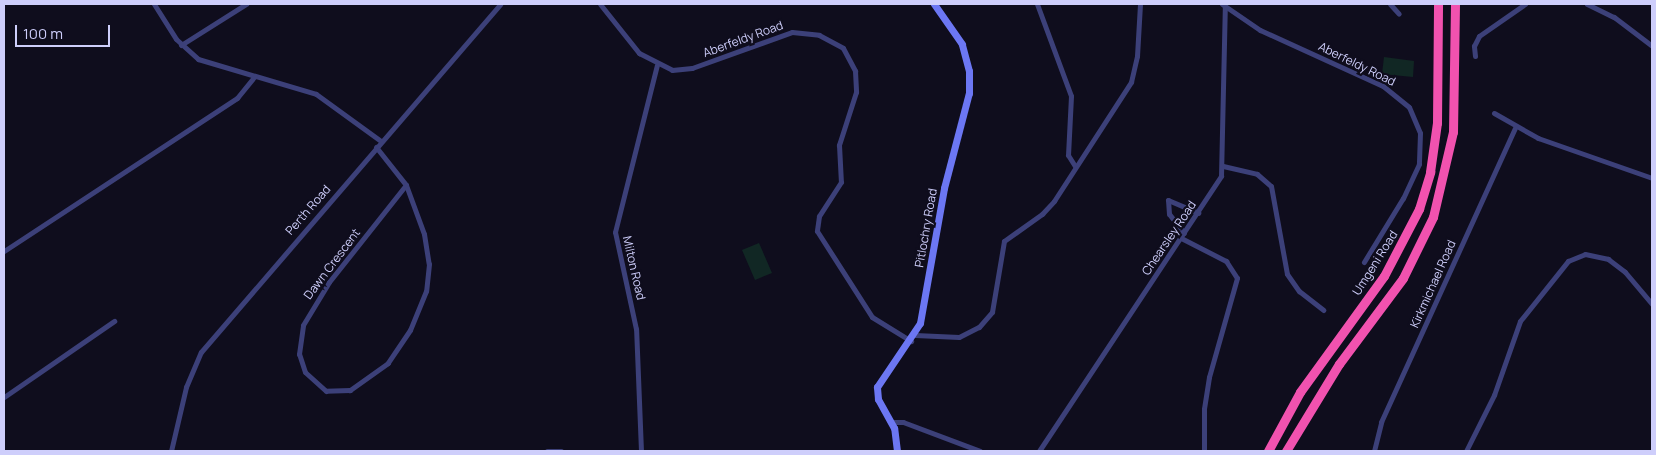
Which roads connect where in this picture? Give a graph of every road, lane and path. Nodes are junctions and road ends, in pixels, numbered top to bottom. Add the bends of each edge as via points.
1 (154, 4) edge
2 (246, 4) edge
3 (500, 4) edge
4 (600, 4) edge
5 (934, 4) edge
6 (1037, 4) edge
7 (1140, 4) edge
8 (1390, 4) edge
9 (1438, 4) edge
10 (1456, 4) edge
11 (1525, 4) edge
12 (1587, 4) edge
13 (1223, 5) edge
14 (1399, 14) dead end
15 (182, 45) junction
16 (1652, 46) edge
17 (1475, 56) dead end
18 (657, 64) junction
19 (254, 76) junction
20 (1494, 113) dead end
21 (1515, 128) junction
22 (381, 141) junction
23 (376, 147) junction
24 (1074, 166) junction
25 (1223, 166) junction
26 (1652, 178) edge
27 (406, 185) junction
28 (1198, 213) junction
29 (1184, 233) junction
30 (1181, 238) junction
31 (4, 251) edge
32 (1364, 262) dead end
33 (1652, 304) edge
34 (1323, 310) dead end
35 (114, 321) dead end
36 (913, 338) junction
37 (4, 397) edge
38 (891, 422) junction
39 (171, 451) edge
40 (546, 451) edge
41 (561, 451) edge
42 (641, 451) edge
43 (897, 451) edge
44 (980, 451) edge
45 (1039, 451) edge
46 (1204, 451) edge
47 (1268, 451) edge
48 (1286, 451) edge
49 (1374, 451) edge
50 (1466, 451) edge

1 - 15 street
2 - 15 street
3 - 22 street, Perth Road
4 - 18 street, Aberfeldy Road via 634,48
5 - 36 street, Pitlochry Road via 962,44 969,88
6 - 24 street via 1071,96 1068,155
7 - 24 street, Aberfeldy Road via 1137,56 1131,82
8 - 14 street
9 - 47 highway, Umgeni Road via 1437,123 1430,172 1419,209 1384,276 1300,392
10 - 48 highway via 1450,156 1426,234 1403,278 1339,364
11 - 17 street via 1479,36 1475,42
12 - 16 street via 1614,17
13 - 25 street, Chearsley Road
13 - 32 street, Aberfeldy Road via 1278,40 1383,86 1409,106 1420,134 1418,164 1403,198
15 - 19 street via 198,59
18 - 36 street, Aberfeldy Road via 672,70 692,68 792,32 819,35 842,48 855,71 856,92 839,144 841,182 818,216 817,231 872,317
18 - 42 street, Milton Road via 615,232 637,335
19 - 22 street via 316,94
19 - 31 street via 237,98
20 - 21 street
21 - 26 street
21 - 49 street, Kirkmichael Road via 1381,422
22 - 23 street, Perth Road
23 - 27 street, Dawn Crescent
23 - 39 street, Perth Road via 201,352 186,386
24 - 36 street, Aberfeldy Road via 1042,214 1004,241 997,298 983,324 951,338
25 - 28 street, Chearsley Road
25 - 34 street via 1257,174 1268,182 1275,199 1287,274 1299,291
27 - 27 street, Dawn Crescent via 428,248 429,274 422,304 410,330 376,374 350,390 326,391 305,372 299,354 303,325 329,282
28 - 29 street, Chearsley Road
28 - 29 street via 1168,200 1169,214
29 - 30 street, Chearsley Road
30 - 45 street, Chearsley Road
30 - 46 street via 1226,260 1237,278 1209,377 1204,409
33 - 50 street via 1626,272 1608,259 1585,254 1568,260 1520,321 1494,395
35 - 37 street
36 - 38 street, Pitlochry Road via 884,373 878,387 878,399
38 - 43 street, Pitlochry Road
38 - 44 street via 904,422
40 - 41 street

